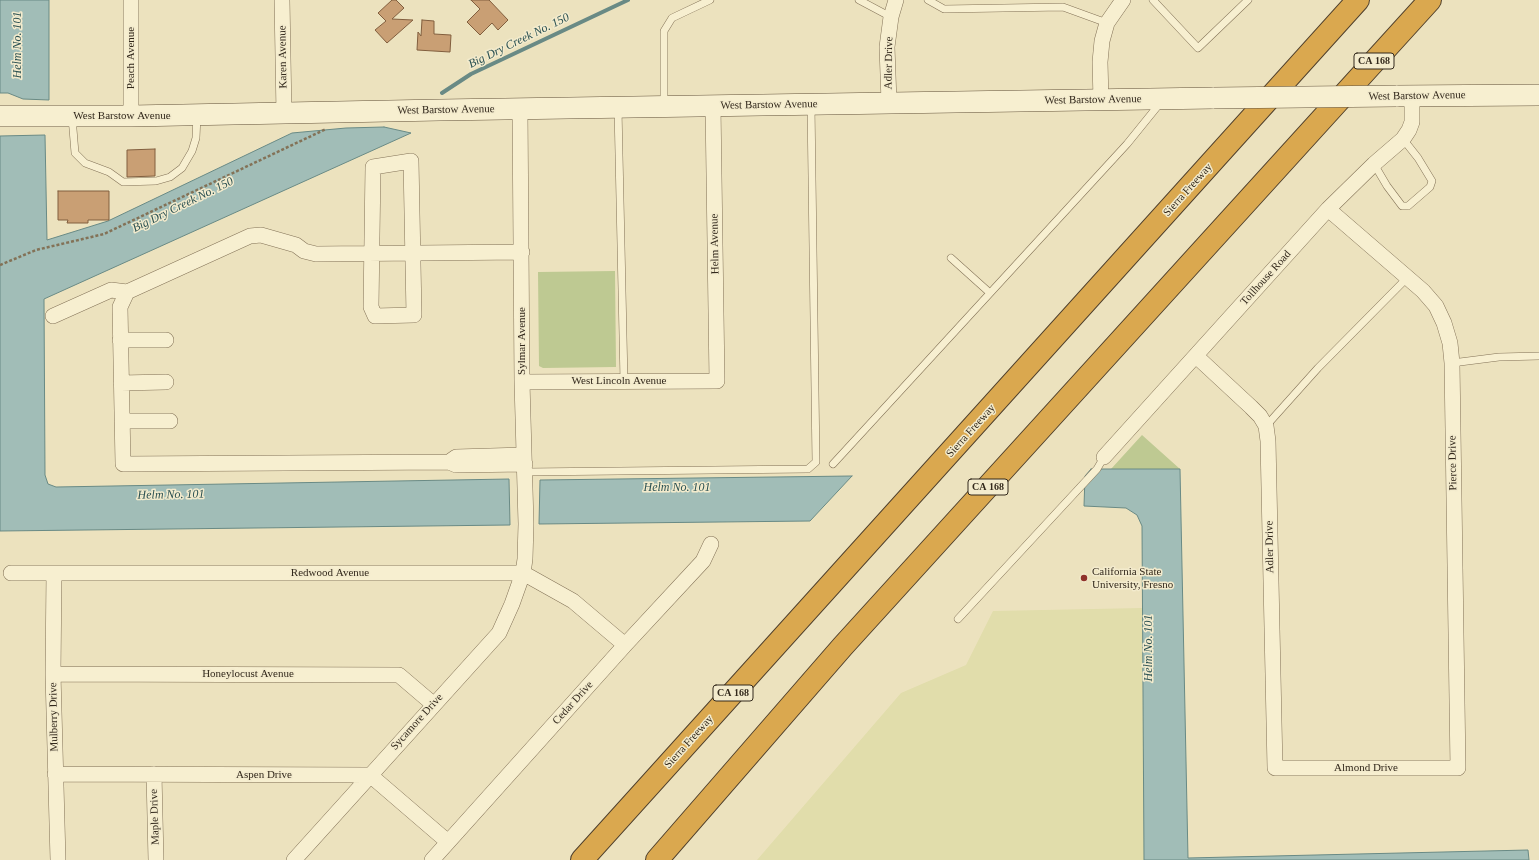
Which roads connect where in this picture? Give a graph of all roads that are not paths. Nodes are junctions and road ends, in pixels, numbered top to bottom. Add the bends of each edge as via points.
1 (131, 0) edge
2 (282, 0) edge
3 (710, 0) edge
4 (859, 0) edge
5 (896, 0) edge
6 (928, 0) edge
7 (1123, 0) edge
8 (1152, 0) edge
9 (1248, 0) edge
10 (1358, 0) edge
11 (1430, 0) edge
12 (891, 17) junction
13 (1108, 23) junction
14 (1539, 95) edge
15 (1404, 96) junction
16 (1164, 99) junction
17 (1101, 100) junction
18 (889, 102) junction
19 (811, 104) junction
20 (664, 106) junction
21 (713, 106) junction
22 (618, 107) junction
23 (520, 108) junction
24 (284, 114) junction
25 (197, 115) junction
26 (0, 116) edge
27 (72, 116) junction
28 (131, 116) junction
29 (1403, 139) junction
30 (1374, 164) junction
31 (1328, 209) junction
32 (372, 248) junction
33 (412, 248) junction
34 (522, 248) junction
35 (950, 258) dead end
36 (1408, 277) junction
37 (127, 292) junction
38 (990, 293) junction
39 (52, 316) dead end
40 (120, 340) junction
41 (166, 340) dead end
42 (1196, 356) junction
43 (1539, 356) edge
44 (1452, 363) junction
45 (624, 381) junction
46 (166, 382) dead end
47 (522, 382) junction
48 (717, 382) joint
49 (121, 383) junction
50 (122, 420) junction
51 (170, 421) dead end
52 (1266, 426) junction
53 (1104, 457) joint
54 (525, 464) junction
55 (833, 464) dead end
56 (712, 544) dead end
57 (11, 572) dead end
58 (54, 573) junction
59 (523, 573) junction
60 (958, 619) dead end
61 (625, 645) junction
62 (53, 674) junction
63 (433, 704) junction
64 (1275, 768) joint
65 (1458, 768) joint
66 (55, 774) junction
67 (154, 774) junction
68 (370, 775) junction
69 (448, 842) junction
70 (658, 858) edge
71 (58, 860) edge
72 (156, 860) edge
73 (294, 860) edge
74 (432, 860) edge
75 (582, 860) edge

1 - 28 street, Peach Avenue
2 - 24 street, Karen Avenue
3 - 20 lane via 672,18 664,31
4 - 12 lane
5 - 12 street, Adler Drive
6 - 13 lane via 944,9 1063,7
7 - 13 street
8 - 9 lane via 1198,48
10 - 75 highway, Sierra Freeway / CA 168
11 - 70 highway, CA 168 via 854,635
12 - 18 street, Adler Drive via 887,47
13 - 17 street via 1102,41 1100,62
14 - 15 main road, West Barstow Avenue
15 - 16 main road, West Barstow Avenue, bridge
15 - 29 street, Tollhouse Road via 1412,122
16 - 17 main road, West Barstow Avenue
16 - 38 lane via 1127,144
17 - 18 main road, West Barstow Avenue
18 - 19 main road, West Barstow Avenue
19 - 21 main road, West Barstow Avenue
19 - 54 lane via 816,462 808,469
20 - 21 main road, West Barstow Avenue
20 - 22 main road, West Barstow Avenue
21 - 48 street, Helm Avenue
22 - 23 main road, West Barstow Avenue
22 - 45 lane
23 - 24 main road, West Barstow Avenue
23 - 34 street, Sylmar Avenue
24 - 25 main road, West Barstow Avenue
25 - 27 lane via 196,138 182,168 170,177 156,181 123,182 109,172 85,163 75,153
25 - 28 main road, West Barstow Avenue
26 - 27 main road, West Barstow Avenue
27 - 28 main road, West Barstow Avenue
29 - 30 street, Tollhouse Road
29 - 30 lane via 1432,181 1430,187 1408,206 1402,206
30 - 31 street, Tollhouse Road
31 - 36 street, Pierce Drive
31 - 42 street, Tollhouse Road
32 - 33 street
32 - 33 street via 371,307 375,316 414,315
32 - 33 street via 373,167 411,161
32 - 37 street via 316,254 304,252 296,245 261,235 250,236
33 - 34 street
34 - 47 street, Sylmar Avenue
35 - 38 lane
36 - 44 street, Pierce Drive via 1436,306 1450,343
36 - 52 lane via 1318,368
37 - 39 street via 111,290
37 - 40 street via 120,307
38 - 55 lane
40 - 41 street
40 - 49 street
42 - 52 street, Adler Drive via 1260,416
42 - 53 street, Tollhouse Road
43 - 44 lane via 1499,357
44 - 65 street, Pierce Drive
45 - 47 street, West Lincoln Avenue
45 - 48 street, West Lincoln Avenue
46 - 49 street
47 - 54 street, Sylmar Avenue
49 - 50 street
50 - 51 street
50 - 54 street via 123,464
52 - 64 street, Adler Drive via 1269,449
53 - 60 lane via 1096,469
54 - 59 street, Sylmar Avenue via 526,545
56 - 61 street, Cedar Drive via 703,561
57 - 58 street, Redwood Avenue
58 - 59 street, Redwood Avenue
58 - 62 street, Mulberry Drive
59 - 61 street, Redwood Avenue via 573,600
59 - 63 street, Sycamore Drive via 498,633
61 - 69 street, Cedar Drive
62 - 63 street, Honeylocust Avenue via 399,674
62 - 66 street, Mulberry Drive
63 - 68 street, Sycamore Drive
64 - 65 street, Almond Drive
66 - 67 street, Aspen Drive
66 - 71 street, Mulberry Drive
67 - 68 street, Aspen Drive
67 - 72 street, Maple Drive
68 - 69 street
68 - 73 street, Sycamore Drive
69 - 74 street, Cedar Drive

